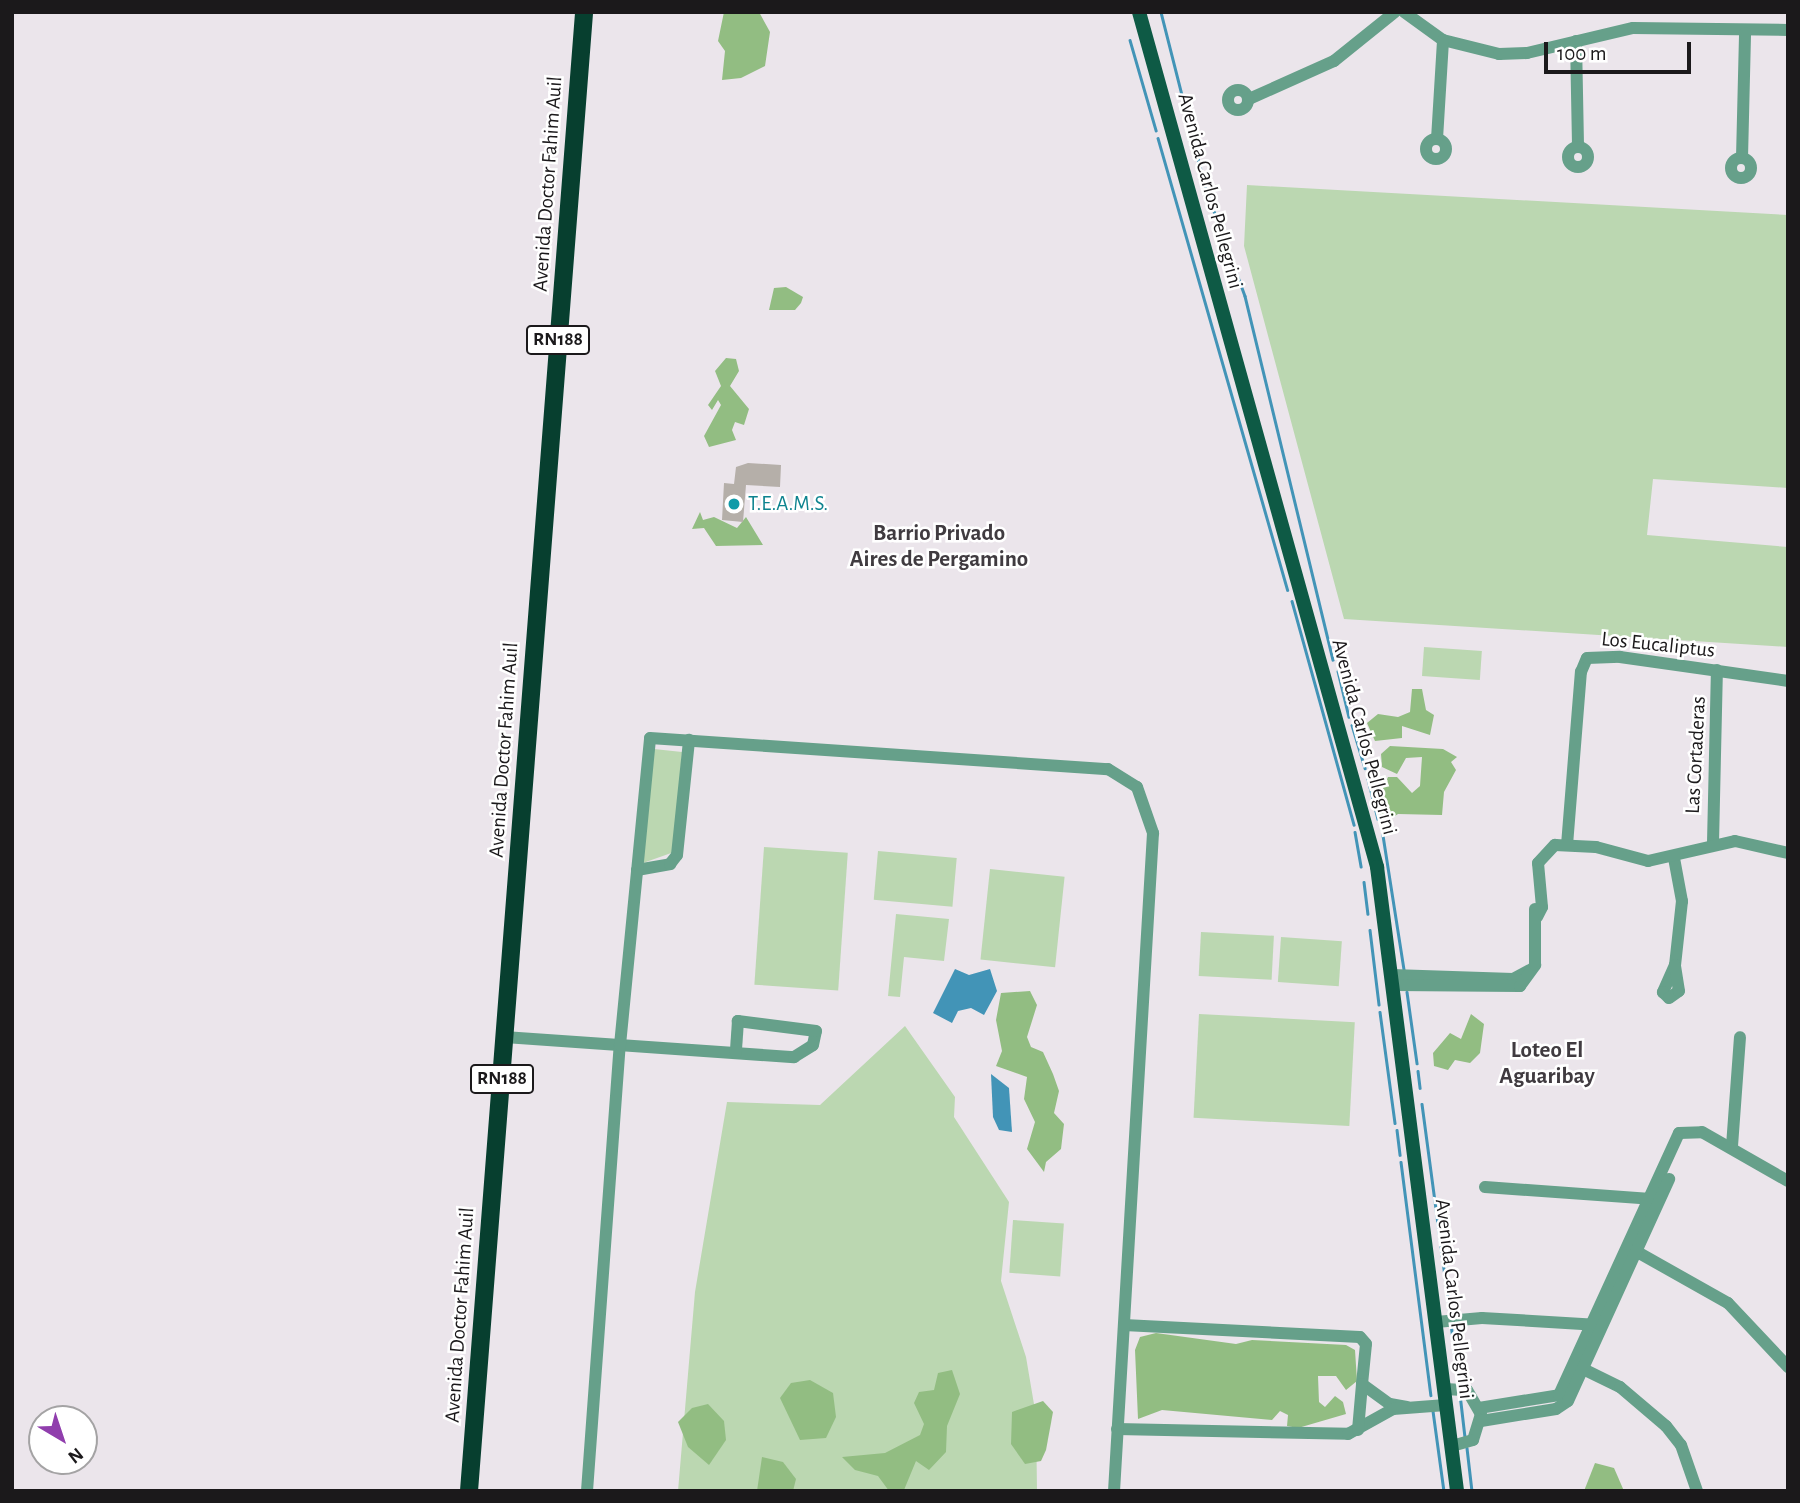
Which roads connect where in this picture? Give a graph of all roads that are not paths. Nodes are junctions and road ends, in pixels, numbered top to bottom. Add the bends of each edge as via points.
1 (584, 12) edge
2 (1139, 12) edge
3 (1395, 12) edge
4 (1404, 12) edge
5 (1788, 30) edge
6 (1745, 33) junction
7 (1443, 40) junction
8 (1576, 41) junction
9 (1249, 99) dead end
10 (1437, 139) dead end
11 (1578, 146) dead end
12 (1742, 158) dead end
13 (1717, 670) junction
14 (1788, 681) edge
15 (689, 740) junction
16 (1713, 842) junction
17 (1567, 845) junction
18 (1788, 853) edge
19 (1674, 858) junction
20 (637, 870) junction
21 (1675, 965) dead end
22 (1393, 980) junction
23 (505, 1037) junction
24 (1740, 1037) dead end
25 (620, 1045) junction
26 (736, 1053) junction
27 (1676, 1141) junction
28 (1732, 1146) junction
29 (1788, 1181) edge
30 (1485, 1187) dead end
31 (1651, 1199) junction
32 (1634, 1250) junction
33 (1436, 1322) junction
34 (1124, 1325) junction
35 (1597, 1325) junction
36 (1579, 1367) junction
37 (1788, 1367) edge
38 (1362, 1384) junction
39 (1445, 1389) junction
40 (1446, 1405) junction
41 (1407, 1407) junction
42 (1480, 1415) junction
43 (1117, 1429) junction
44 (1358, 1430) junction
45 (1452, 1446) junction
46 (470, 1491) edge
47 (587, 1491) edge
48 (1114, 1491) edge
49 (1457, 1491) edge
50 (1696, 1491) edge

1 - 23 highway, Avenida Doctor Fahim Auil / RN188
2 - 22 main road, Avenida Carlos Pellegrini via 1370,835
3 - 9 street via 1334,61
4 - 7 street
5 - 6 street
6 - 8 street via 1633,28
6 - 12 street
7 - 8 street via 1499,54
7 - 10 street
8 - 11 street
13 - 14 street, Los Eucaliptus
13 - 16 street, Las Cortaderas
13 - 17 street, Los Eucaliptus via 1598,656 1583,663
15 - 20 street via 677,855 670,864
15 - 20 street via 650,738
15 - 34 street via 1108,769 1137,787 1153,833
16 - 18 street via 1735,841
16 - 19 street
17 - 19 street via 1647,861
17 - 22 street via 1555,845 1541,856 1532,976 1509,989
19 - 21 street via 1682,901
20 - 25 street
22 - 33 main road, Avenida Carlos Pellegrini
23 - 25 street
23 - 46 highway, Avenida Doctor Fahim Auil / RN188
24 - 28 street
25 - 26 street
25 - 47 street
26 - 26 street via 794,1057 813,1045 816,1031 738,1021
27 - 28 street via 1685,1129
27 - 31 street
27 - 32 street via 1668,1184
28 - 29 street
30 - 31 street
31 - 32 street
32 - 35 street
32 - 37 street via 1728,1303
33 - 35 street via 1482,1318
33 - 39 main road, Avenida Carlos Pellegrini
34 - 38 street via 1360,1338 1366,1344
34 - 43 street
35 - 36 street
36 - 42 street via 1563,1407
36 - 50 street via 1644,1403 1666,1426 1681,1445
38 - 41 street via 1391,1404
38 - 44 street
39 - 40 main road, Avenida Carlos Pellegrini
39 - 42 street via 1467,1390
40 - 41 street
40 - 45 main road, Avenida Carlos Pellegrini
41 - 44 street
42 - 45 street via 1473,1440
43 - 44 street
43 - 48 street
45 - 49 main road, Avenida Carlos Pellegrini

